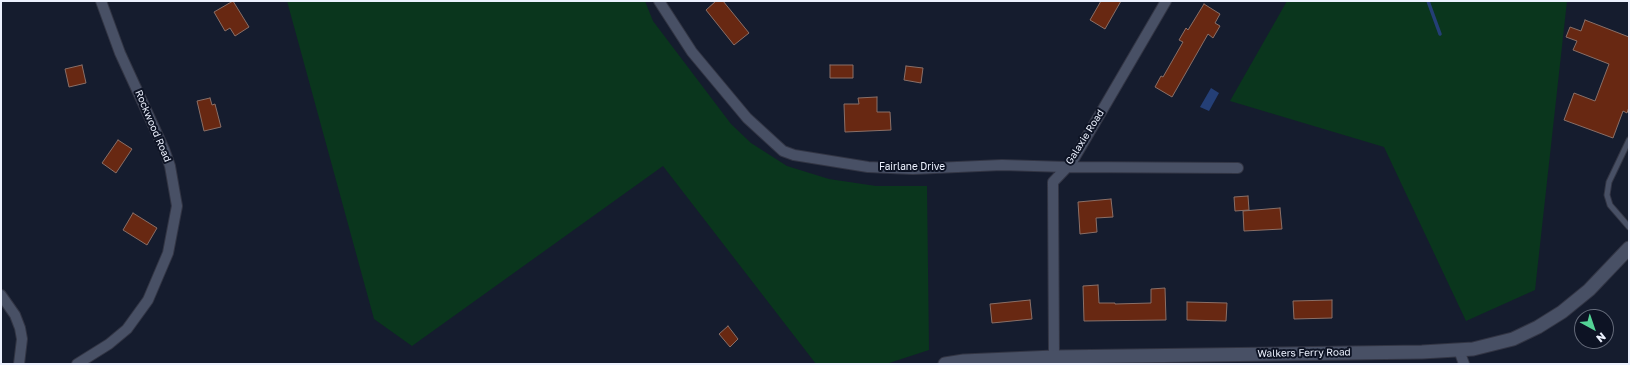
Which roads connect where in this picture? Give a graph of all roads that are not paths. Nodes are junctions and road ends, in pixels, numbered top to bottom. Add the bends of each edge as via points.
1 (101, 1) edge
2 (658, 1) edge
3 (1166, 1) edge
4 (1629, 140) edge
5 (1066, 167) junction
6 (1238, 168) dead end
7 (1629, 228) edge
8 (1629, 248) edge
9 (1, 295) edge
10 (1459, 350) junction
11 (1054, 357) junction
12 (19, 364) edge
13 (77, 364) edge
14 (945, 364) edge
15 (1464, 364) edge

1 - 13 street, Rockwood Road via 120,53 164,149 170,166 177,206 168,253 148,300 127,329
2 - 5 street, Fairlane Drive via 692,52 747,118 783,151 815,160 913,170 1002,165
3 - 5 street, Galaxie Road via 1098,119 1072,162
4 - 7 lane via 1609,182 1607,195 1610,205
5 - 6 street, Fairlane Drive
5 - 11 street, Galaxie Road via 1055,178 1052,189
8 - 10 street, Walkers Ferry Road via 1589,290 1538,328 1496,344
9 - 12 street via 15,315 20,328 22,339
10 - 11 street, Walkers Ferry Road
10 - 15 street
11 - 14 street, Walkers Ferry Road

